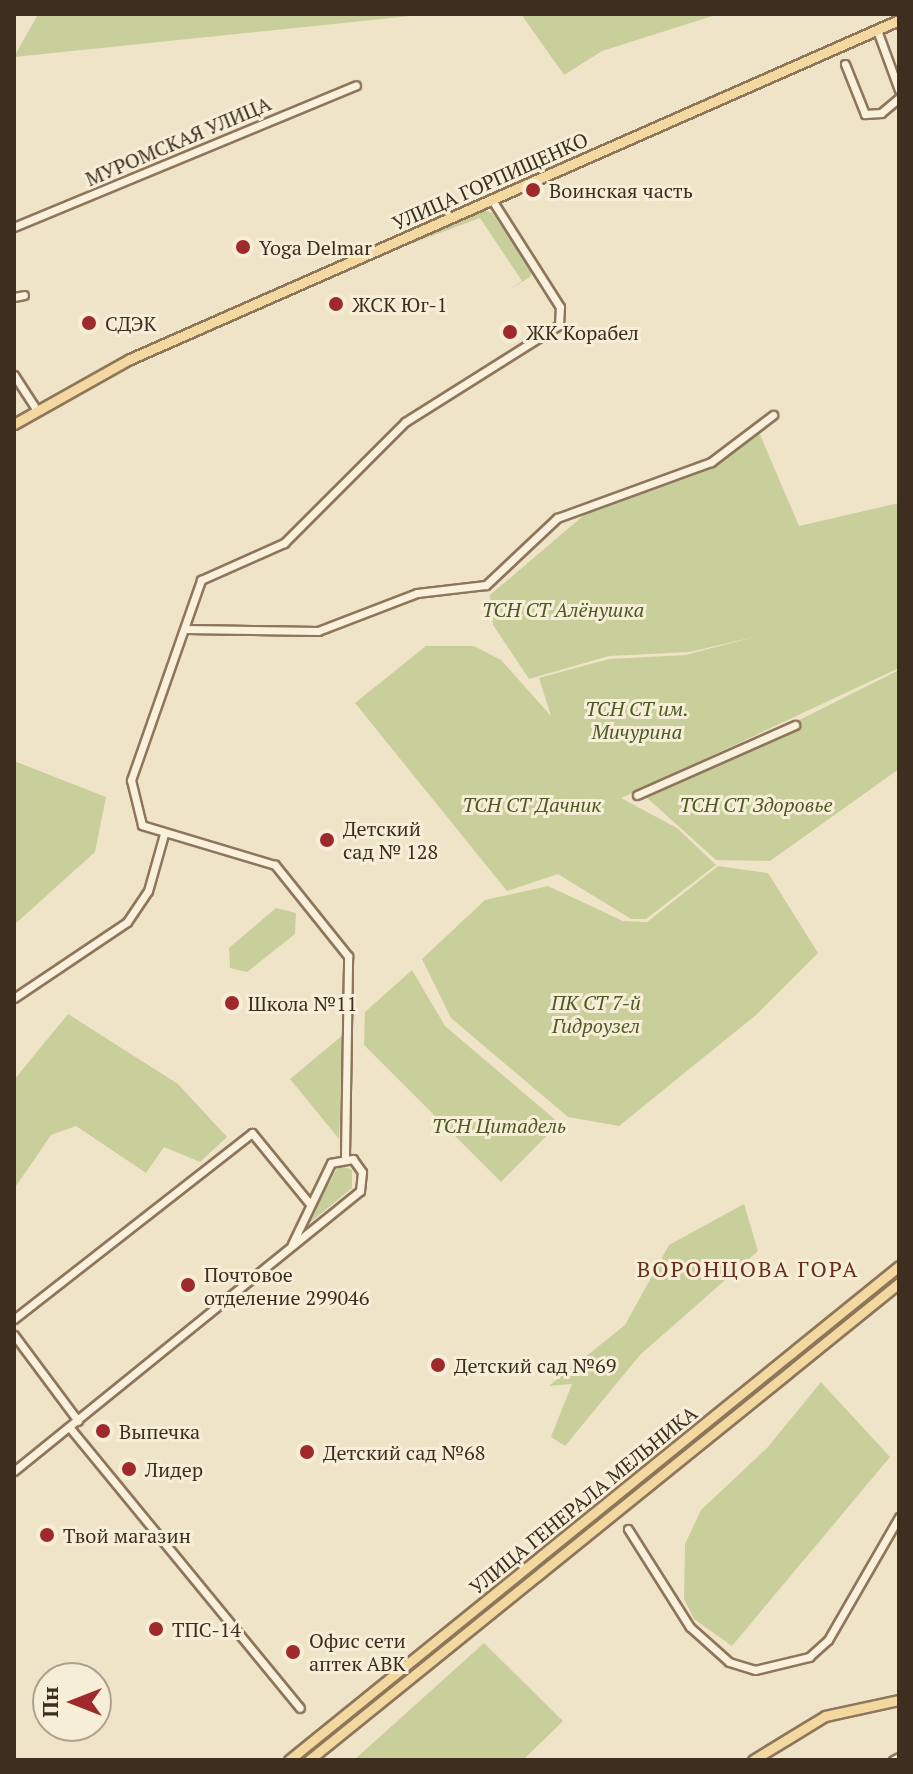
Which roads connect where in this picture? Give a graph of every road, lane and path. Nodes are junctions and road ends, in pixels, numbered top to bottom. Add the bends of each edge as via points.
1 (899, 20) edge
2 (877, 30) junction
3 (845, 64) dead end
4 (356, 85) dead end
5 (899, 90) edge
6 (899, 98) edge
7 (492, 200) junction
8 (14, 227) edge
9 (24, 295) dead end
10 (14, 297) edge
11 (14, 375) edge
12 (35, 407) junction
13 (773, 415) dead end
14 (14, 424) edge
15 (186, 629) junction
16 (795, 725) dead end
17 (637, 795) dead end
18 (164, 834) junction
19 (14, 998) edge
20 (345, 1156) junction
21 (310, 1204) junction
22 (292, 1244) junction
23 (899, 1266) edge
24 (899, 1283) edge
25 (14, 1319) edge
26 (14, 1335) edge
27 (795, 1351) junction
28 (803, 1360) junction
29 (78, 1421) junction
30 (70, 1428) junction
31 (14, 1471) edge
32 (899, 1517) edge
33 (628, 1529) dead end
34 (899, 1700) edge
35 (300, 1708) dead end
36 (899, 1757) edge
37 (289, 1760) edge
38 (309, 1760) edge
39 (753, 1760) edge
40 (893, 1760) edge

1 - 2 main road, УЛИЦА ГОРПИЩЕНКО
2 - 5 street
2 - 7 main road, УЛИЦА ГОРПИЩЕНКО
3 - 6 street via 865,114 881,113
4 - 8 street, МУРОМСКАЯ УЛИЦА
7 - 12 main road, УЛИЦА ГОРПИЩЕНКО
7 - 15 street via 560,307 559,325 405,422 284,543 201,580
9 - 10 street
11 - 12 street
12 - 14 main road, УЛИЦА ГОРПИЩЕНКО
13 - 15 street via 711,462 575,508 486,585 417,593 318,631
15 - 18 street via 131,780 139,821
16 - 17 street
18 - 19 street via 148,891 127,922
18 - 20 street via 275,865 348,956
20 - 21 street via 331,1163
20 - 22 street via 361,1168 360,1191
21 - 22 street
21 - 25 street via 252,1133
22 - 29 street
23 - 27 main road, УЛИЦА ГЕНЕРАЛА МЕЛЬНИКА
24 - 28 main road, УЛИЦА ГЕНЕРАЛА МЕЛЬНИКА
26 - 29 street
27 - 28 main road
27 - 37 main road, УЛИЦА ГЕНЕРАЛА МЕЛЬНИКА
28 - 38 main road, УЛИЦА ГЕНЕРАЛА МЕЛЬНИКА
29 - 30 street
30 - 31 street
30 - 35 street
32 - 33 street via 828,1640 809,1657 755,1670 729,1662 690,1627
34 - 39 main road via 825,1716
36 - 40 street

